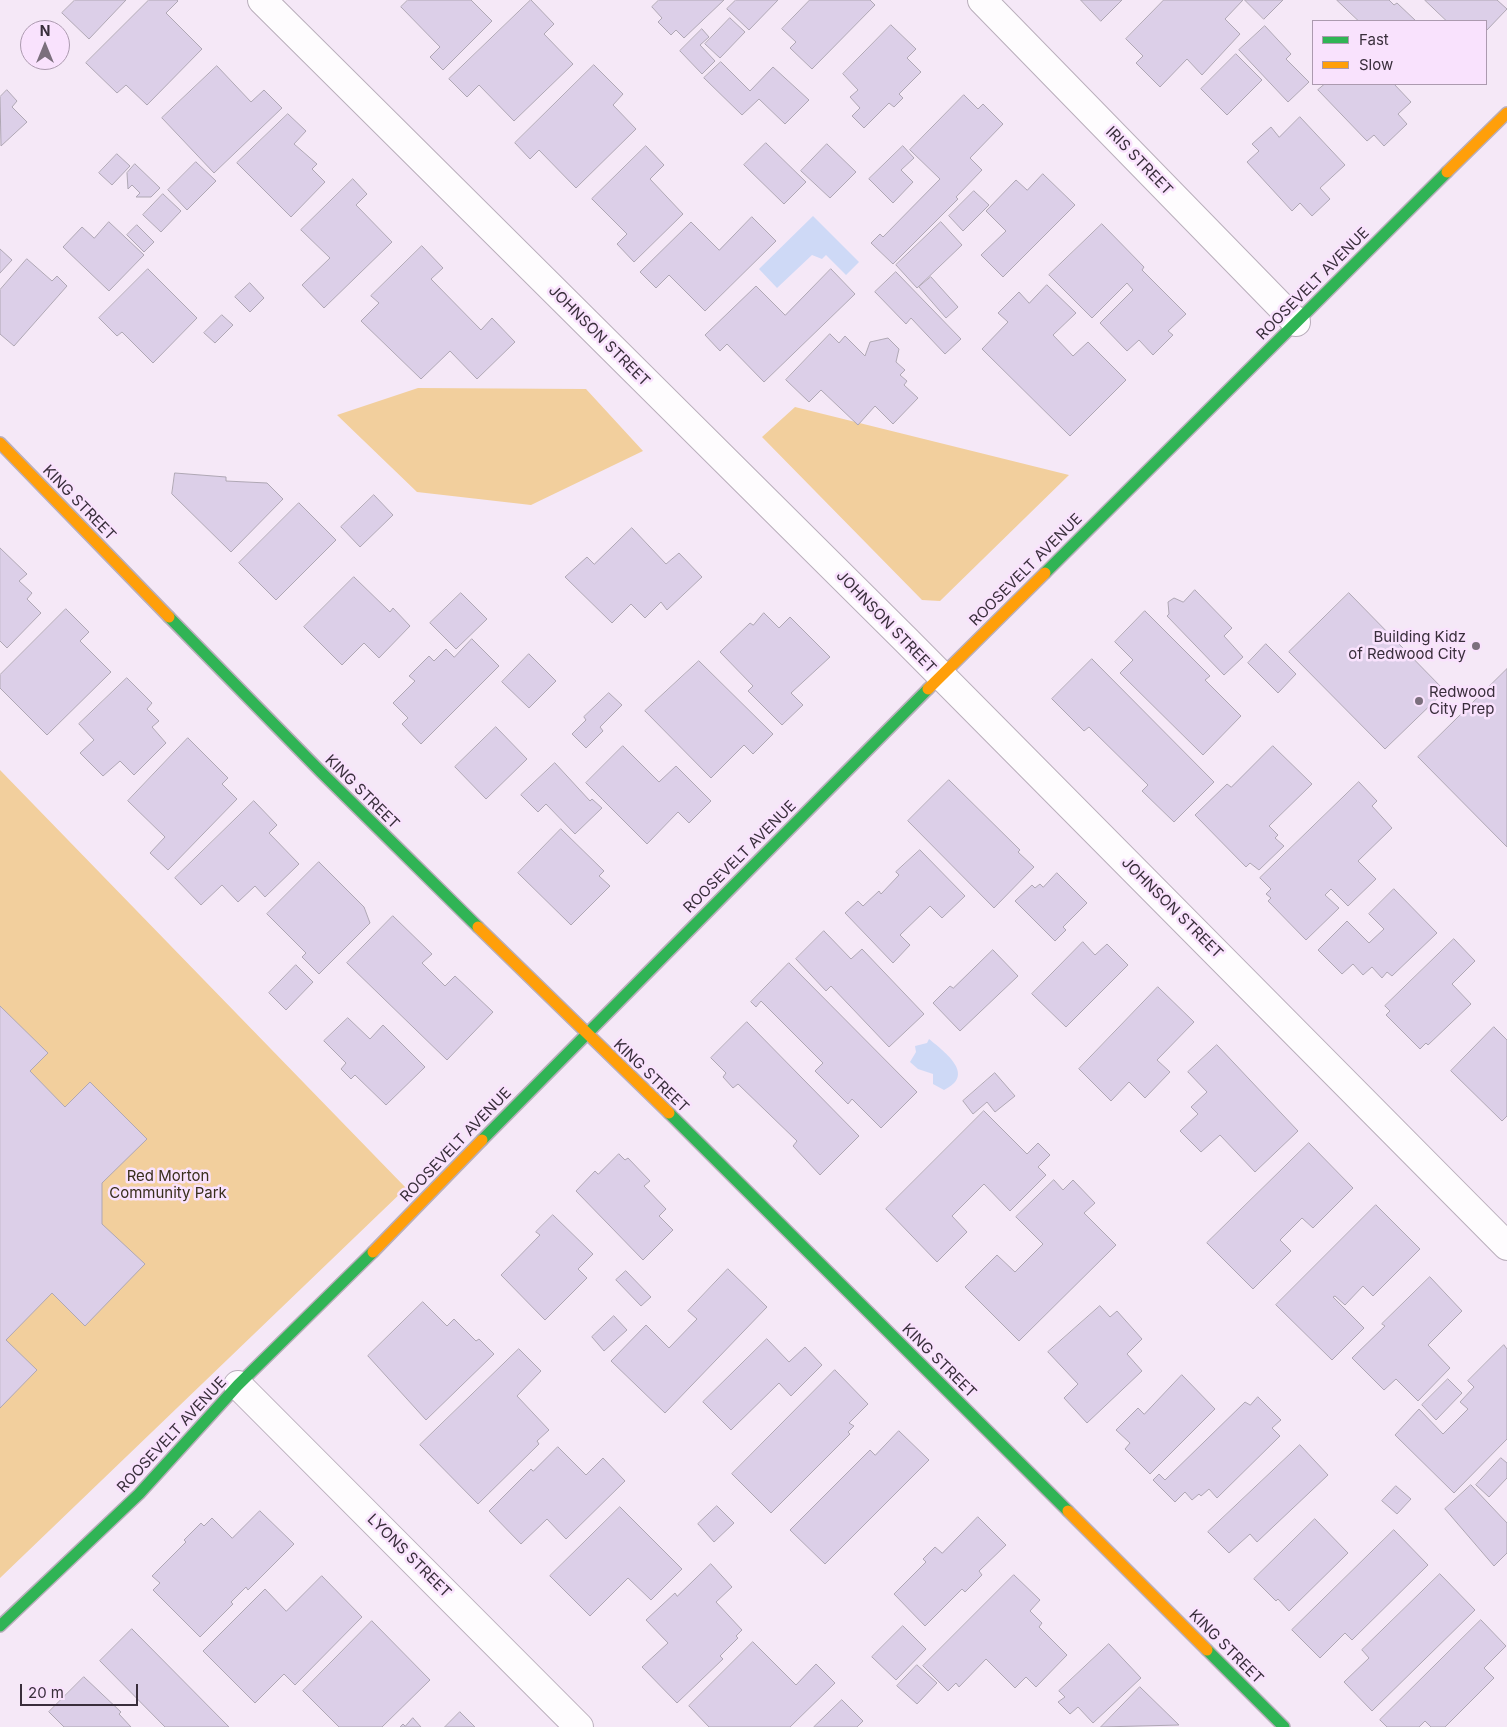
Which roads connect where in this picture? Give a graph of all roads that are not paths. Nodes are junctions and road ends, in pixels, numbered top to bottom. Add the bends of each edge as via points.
1 (262, 0) edge
2 (982, 0) edge
3 (1507, 113) edge
4 (1296, 322) junction
5 (0, 443) edge
6 (940, 677) junction
7 (586, 1033) junction
8 (1507, 1246) edge
9 (238, 1385) junction
10 (0, 1626) edge
11 (579, 1727) edge
12 (1284, 1727) edge

1 - 6 street, JOHNSON STREET
2 - 4 street, IRIS STREET
3 - 4 street, ROOSEVELT AVENUE
4 - 6 street, ROOSEVELT AVENUE
5 - 7 street, KING STREET via 321,772
6 - 7 street, ROOSEVELT AVENUE
6 - 8 street, JOHNSON STREET
7 - 9 street, ROOSEVELT AVENUE
7 - 12 street, KING STREET
9 - 10 street, ROOSEVELT AVENUE via 139,1494
9 - 11 street, LYONS STREET

